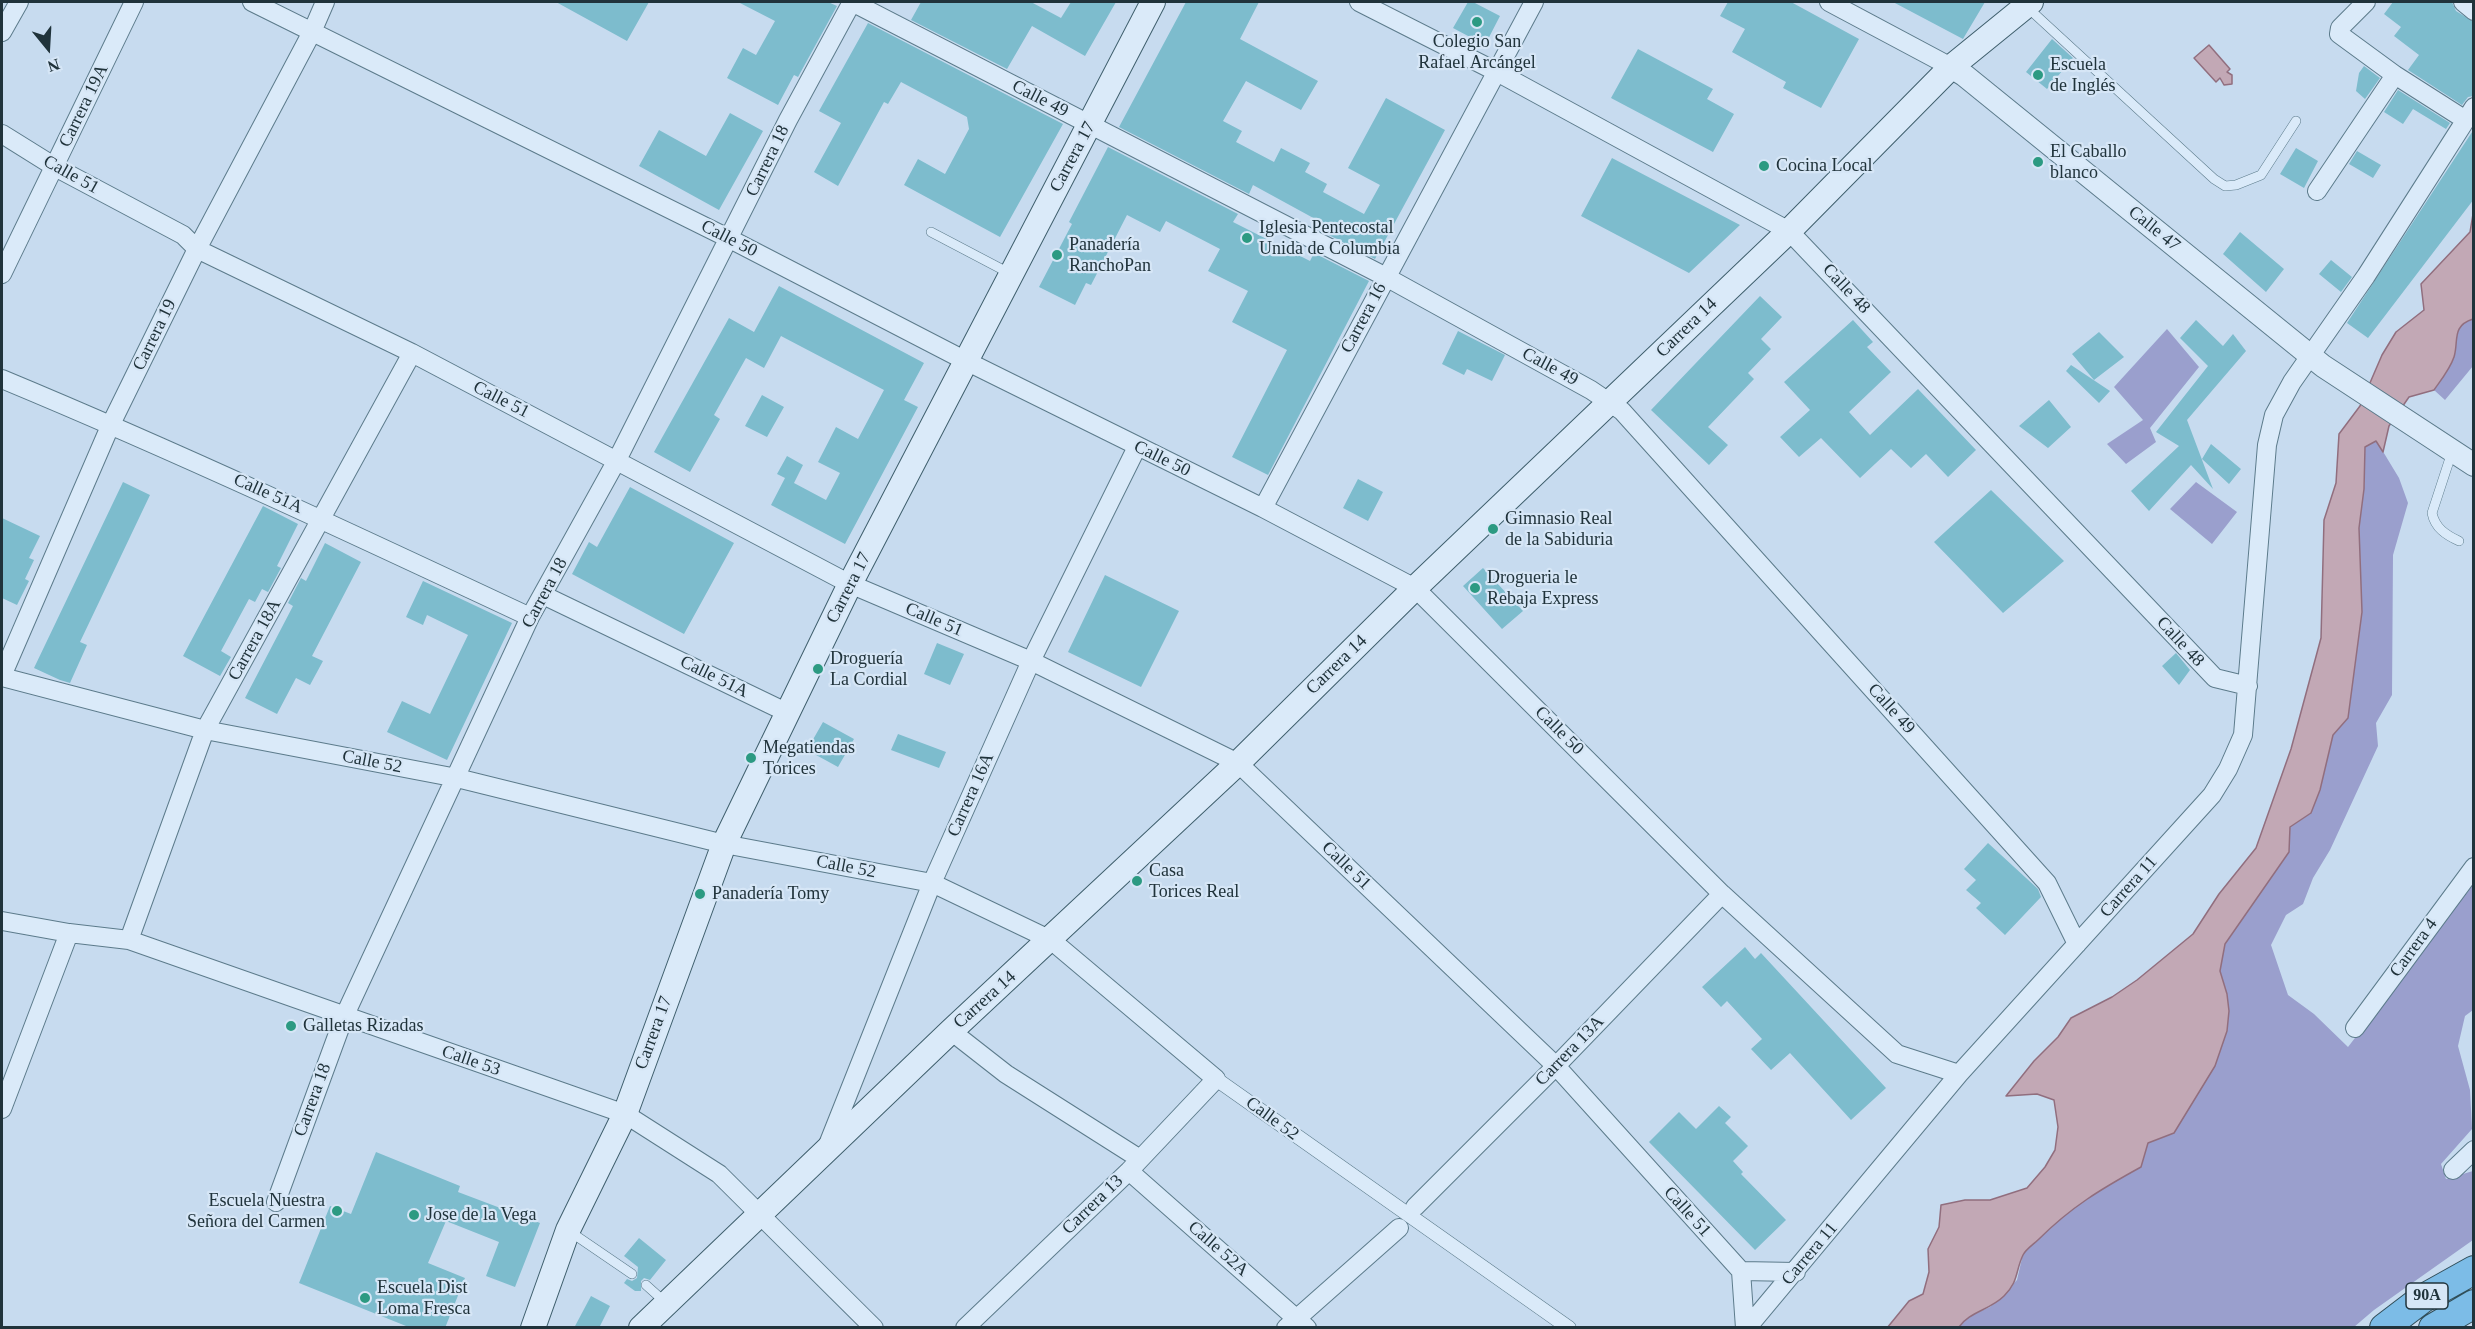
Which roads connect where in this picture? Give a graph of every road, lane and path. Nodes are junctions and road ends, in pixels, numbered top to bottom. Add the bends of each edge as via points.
1 (19, 2) edge
2 (134, 2) edge
3 (252, 2) edge
4 (325, 2) edge
5 (852, 2) edge
6 (1153, 2) edge
7 (1359, 2) edge
8 (1534, 2) edge
9 (1829, 2) edge
10 (2366, 2) edge
11 (2463, 2) edge
12 (2028, 4) edge
13 (2474, 11) edge
14 (2, 32) edge
15 (312, 32) junction
16 (1952, 67) junction
17 (1497, 72) junction
18 (2395, 75) junction
19 (2469, 113) edge
20 (2296, 121) dead end
21 (1090, 124) junction
22 (2, 134) edge
23 (55, 167) junction
24 (2317, 191) dead end
25 (1789, 231) junction
26 (931, 232) dead end
27 (730, 239) junction
28 (197, 249) junction
29 (7, 250) edge
30 (2, 274) edge
31 (1011, 274) junction
32 (1386, 277) junction
33 (412, 353) junction
34 (966, 361) junction
35 (2317, 361) junction
36 (2, 379) edge
37 (1609, 402) junction
38 (111, 424) junction
39 (1137, 447) junction
40 (2466, 458) edge
41 (617, 460) junction
42 (1263, 508) junction
43 (322, 519) junction
44 (2459, 541) dead end
45 (850, 584) junction
46 (1415, 588) junction
47 (543, 595) junction
48 (530, 617) junction
49 (1031, 661) junction
50 (2, 676) edge
51 (2248, 686) junction
52 (788, 713) junction
53 (205, 730) junction
54 (1238, 763) junction
55 (457, 778) junction
56 (724, 844) junction
57 (2474, 867) edge
58 (932, 883) junction
59 (1722, 894) junction
60 (2, 921) edge
61 (69, 933) junction
62 (129, 940) junction
63 (1051, 940) junction
64 (2077, 944) junction
65 (344, 1017) junction
66 (2355, 1028) dead end
67 (951, 1031) junction
68 (1556, 1066) junction
69 (1959, 1074) junction
70 (1216, 1079) junction
71 (2, 1109) edge
72 (625, 1114) junction
73 (2474, 1150) edge
74 (825, 1152) junction
75 (1135, 1165) junction
76 (2453, 1170) dead end
77 (276, 1202) dead end
78 (1415, 1207) dead end
79 (760, 1213) junction
80 (1399, 1228) dead end
81 (568, 1230) junction
82 (2474, 1270) edge
83 (1741, 1271) junction
84 (1796, 1272) junction
85 (632, 1274) dead end
86 (646, 1285) dead end
87 (666, 1303) junction
88 (2474, 1304) edge
89 (1296, 1324) edge
90 (532, 1328) edge
91 (641, 1328) edge
92 (874, 1328) edge
93 (965, 1328) edge
94 (1569, 1328) edge
95 (1746, 1328) edge
96 (2384, 1328) edge
97 (2433, 1328) edge

1 - 14 street
2 - 23 street, Carrera 19A
3 - 15 street, Calle 50
4 - 15 street, Carrera 19
5 - 21 street, Calle 49
5 - 27 street, Carrera 18
6 - 21 main road, Carrera 17
7 - 17 street, Calle 48
8 - 17 street, Carrera 16
9 - 16 street, Calle 47
10 - 18 street via 2338,34
11 - 13 street
12 - 16 main road, Carrera 14
12 - 20 lane via 2225,186 2261,175
15 - 27 street, Calle 50
15 - 28 street, Carrera 19
16 - 25 main road, Carrera 14
16 - 35 street, Calle 47
17 - 25 street, Calle 48
17 - 32 street, Carrera 16
18 - 19 street
18 - 24 street
19 - 35 street, Carrera 11
21 - 31 main road, Carrera 17
21 - 32 street, Calle 49
22 - 23 street, Calle 51
23 - 28 street, Calle 51 via 183,236
23 - 29 street, Carrera 19A
25 - 37 main road, Carrera 14
25 - 51 street, Calle 48 via 2215,678
26 - 31 lane
27 - 34 street, Calle 50
27 - 41 street, Carrera 18
28 - 33 street, Calle 51
28 - 38 street, Carrera 19
29 - 30 street, Carrera 19A
31 - 34 main road, Carrera 17
32 - 37 street, Calle 49
32 - 42 street, Carrera 16
33 - 41 street, Calle 51
33 - 43 street, Carrera 18A
34 - 39 street, Calle 50
34 - 45 main road, Carrera 17
35 - 40 street, Calle 47
35 - 51 street, Carrera 11 via 2274,415 2267,446
36 - 38 street, Calle 51A
37 - 46 main road, Carrera 14
37 - 64 street, Calle 49 via 1622,411 2048,883
38 - 43 street, Calle 51A
38 - 50 street, Carrera 19
39 - 42 street, Calle 50
39 - 49 street, Carrera 16A
40 - 44 lane via 2432,513 2434,523
41 - 45 street, Calle 51
41 - 47 street, Carrera 18
42 - 46 street, Calle 50
43 - 48 street, Calle 51A
43 - 53 street, Carrera 18A
45 - 49 street, Calle 51
45 - 52 main road, Carrera 17
46 - 54 main road, Carrera 14
46 - 59 street, Calle 50
47 - 48 street, Carrera 18
47 - 52 street, Calle 51A
48 - 55 street, Carrera 18
49 - 54 street, Calle 51
49 - 58 street, Carrera 16A
50 - 53 street, Calle 52
51 - 64 street, Carrera 11 via 2243,735 2212,795
52 - 56 main road, Carrera 17
53 - 55 street, Calle 52
53 - 62 street, Carrera 18A
54 - 63 main road, Carrera 14
54 - 68 street, Calle 51
55 - 56 street, Calle 52
55 - 65 street, Carrera 18
56 - 58 street, Calle 52
56 - 72 main road, Carrera 17
57 - 66 street, Carrera 4
58 - 63 street, Calle 52
58 - 74 street, Carrera 16A
59 - 68 street, Carrera 13A
59 - 69 street, Calle 50 via 1897,1054
60 - 61 street, Calle 53
61 - 62 street, Calle 53
61 - 71 street
62 - 65 street, Calle 53
63 - 67 main road, Carrera 14
63 - 70 street, Calle 52
64 - 69 street, Carrera 11
65 - 72 street, Calle 53
65 - 77 street, Carrera 18
67 - 74 main road, Carrera 14
67 - 75 street, Calle 52A
68 - 78 street, Carrera 13A
68 - 83 street, Calle 51
69 - 84 street, Carrera 11
70 - 75 street, Carrera 13
70 - 94 street, Calle 52
72 - 79 street, Calle 53 via 720,1174
72 - 81 main road, Carrera 17
73 - 76 street
74 - 79 main road, Carrera 14
75 - 89 street, Calle 52A
75 - 93 street, Carrera 13
79 - 87 main road, Carrera 14
79 - 92 street, Calle 53
80 - 89 street
81 - 85 lane
81 - 90 main road, Carrera 17
82 - 96 highway, 90A via 2422,1299
83 - 84 street
83 - 95 street
84 - 95 street, Carrera 11
86 - 87 lane
87 - 91 main road, Carrera 14
88 - 97 highway, 90A

